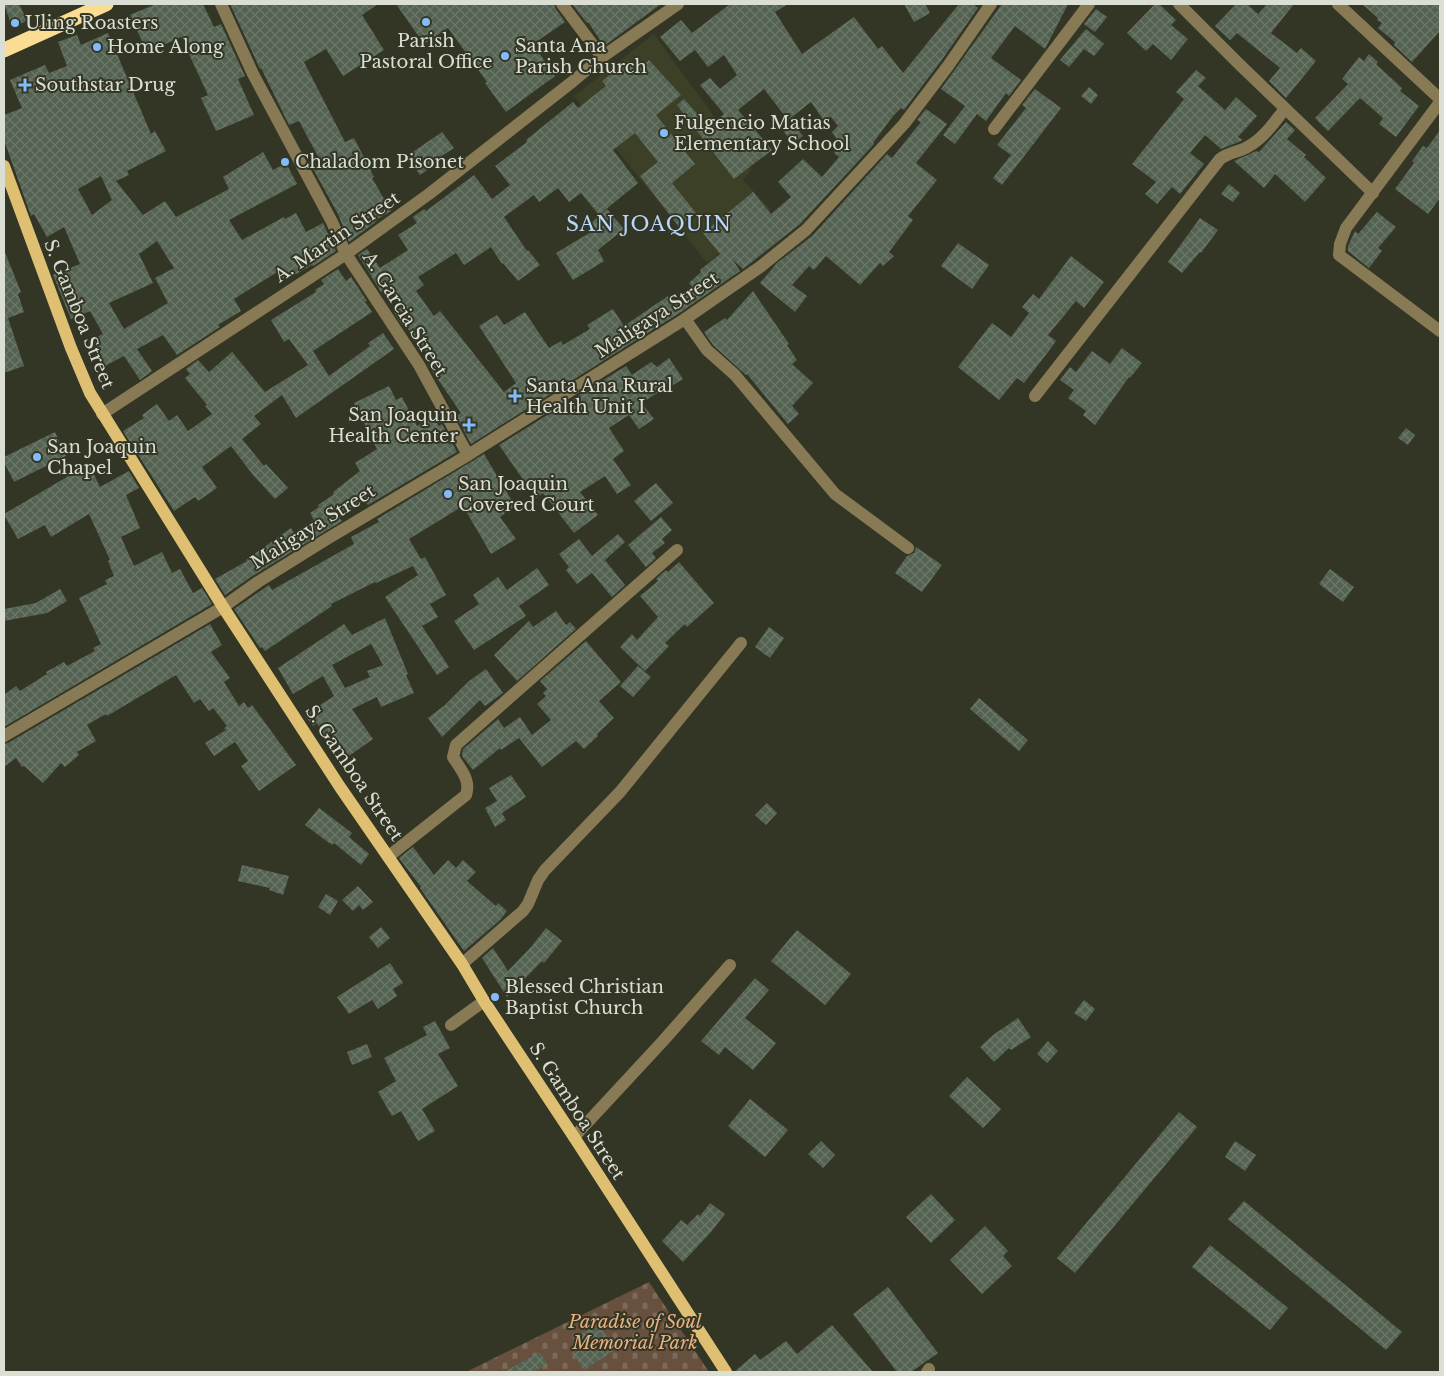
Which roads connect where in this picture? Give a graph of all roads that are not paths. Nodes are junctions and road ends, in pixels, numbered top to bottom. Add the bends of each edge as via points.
1 (106, 4) edge
2 (221, 4) edge
3 (562, 4) edge
4 (678, 4) edge
5 (991, 4) edge
6 (1089, 4) edge
7 (1179, 4) edge
8 (1338, 4) edge
9 (4, 50) edge
10 (602, 57) junction
11 (1440, 101) edge
12 (1285, 109) junction
13 (994, 129) dead end
14 (4, 166) edge
15 (1373, 193) junction
16 (346, 254) junction
17 (685, 319) junction
18 (1440, 331) edge
19 (1035, 396) dead end
20 (102, 414) junction
21 (468, 455) junction
22 (908, 548) dead end
23 (677, 550) dead end
24 (223, 607) junction
25 (741, 643) dead end
26 (4, 736) edge
27 (389, 856) junction
28 (462, 964) junction
29 (730, 965) dead end
30 (484, 1000) junction
31 (451, 1025) dead end
32 (574, 1136) junction
33 (726, 1372) edge

1 - 9 highway
2 - 16 street, A. Garcia Street via 253,74
3 - 10 street
4 - 10 street, A. Martin Street
5 - 17 street, Maligaya Street via 904,124 806,230 760,267
6 - 13 street
7 - 12 street
8 - 11 street
10 - 16 street, A. Martin Street
11 - 15 street
12 - 15 street
12 - 19 street via 1250,146 1220,159
14 - 20 main road, S. Gamboa Street via 71,348
15 - 18 street via 1346,228 1339,256
16 - 20 street, A. Martin Street
16 - 21 street, A. Garcia Street via 418,365
17 - 21 street, Maligaya Street
17 - 22 street via 707,350 735,375 835,494
20 - 24 main road, S. Gamboa Street
21 - 24 street, Maligaya Street via 327,539
23 - 27 street via 456,746 453,758 468,780 466,795
24 - 26 street, Maligaya Street
24 - 27 main road, S. Gamboa Street
25 - 28 street via 620,792 545,870 523,911
27 - 28 main road, S. Gamboa Street
28 - 30 main road, S. Gamboa Street
29 - 32 street
30 - 31 street
30 - 32 main road, S. Gamboa Street
32 - 33 main road, S. Gamboa Street

